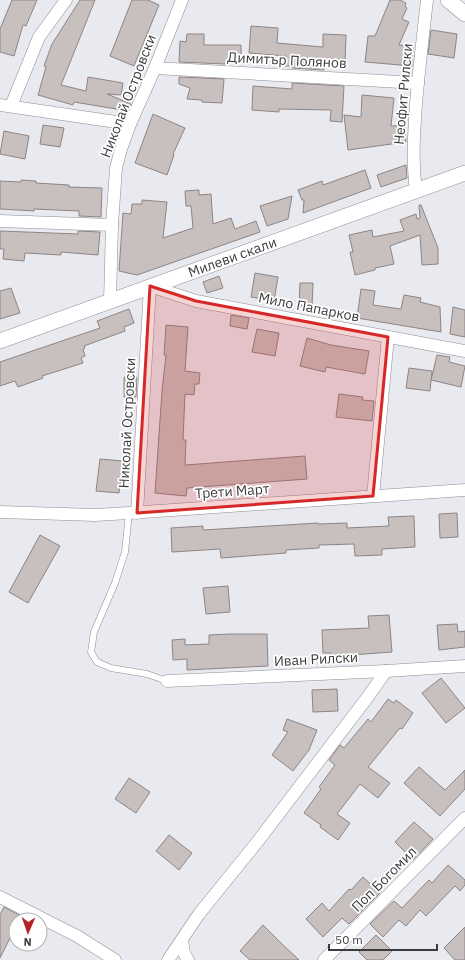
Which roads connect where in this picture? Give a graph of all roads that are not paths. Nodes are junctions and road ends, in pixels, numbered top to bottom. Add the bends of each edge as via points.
1 (66, 0) edge
2 (182, 0) edge
3 (427, 0) edge
4 (448, 0) edge
5 (465, 14) edge
6 (155, 68) junction
7 (418, 83) junction
8 (6, 106) edge
9 (130, 124) junction
10 (465, 173) edge
11 (416, 190) junction
12 (0, 221) edge
13 (112, 225) junction
14 (150, 286) junction
15 (110, 301) junction
16 (388, 337) junction
17 (0, 341) edge
18 (465, 351) edge
19 (465, 490) edge
20 (373, 496) junction
21 (0, 512) edge
22 (133, 513) junction
23 (465, 666) edge
24 (386, 671) junction
25 (167, 681) joint
26 (465, 818) edge
27 (0, 897) edge
28 (182, 940) junction
29 (115, 960) edge
30 (168, 960) edge
31 (188, 960) edge
32 (324, 960) edge

1 - 8 street via 39,37
2 - 6 street, Николай Островски
3 - 7 street, Неофит Рилски
4 - 5 street
6 - 7 street, Димитър Полянов
6 - 9 street, Николай Островски
7 - 11 street, Неофит Рилски via 413,148
8 - 9 street
9 - 13 street, Николай Островски via 116,168
10 - 11 street, Милеви скали
11 - 14 street, Милеви скали
12 - 13 street
13 - 15 street, Николай Островски
14 - 15 street, Милеви скали
14 - 16 street, Мило Папарков via 196,301
14 - 22 street, Николай Островски
15 - 17 street, Милеви скали
16 - 18 street, Мило Папарков
16 - 20 street
19 - 20 street, Трети Март
20 - 22 street, Трети Март
21 - 22 street, Трети Март via 95,515
22 - 25 lane via 125,552 115,584 94,632 91,652 97,662 111,668 147,674
23 - 24 street, Иван Рилски
24 - 25 street, Иван Рилски
24 - 28 street via 258,841 199,914
26 - 32 street, Поп Богомил
27 - 29 street via 78,936
28 - 30 street
28 - 31 street

